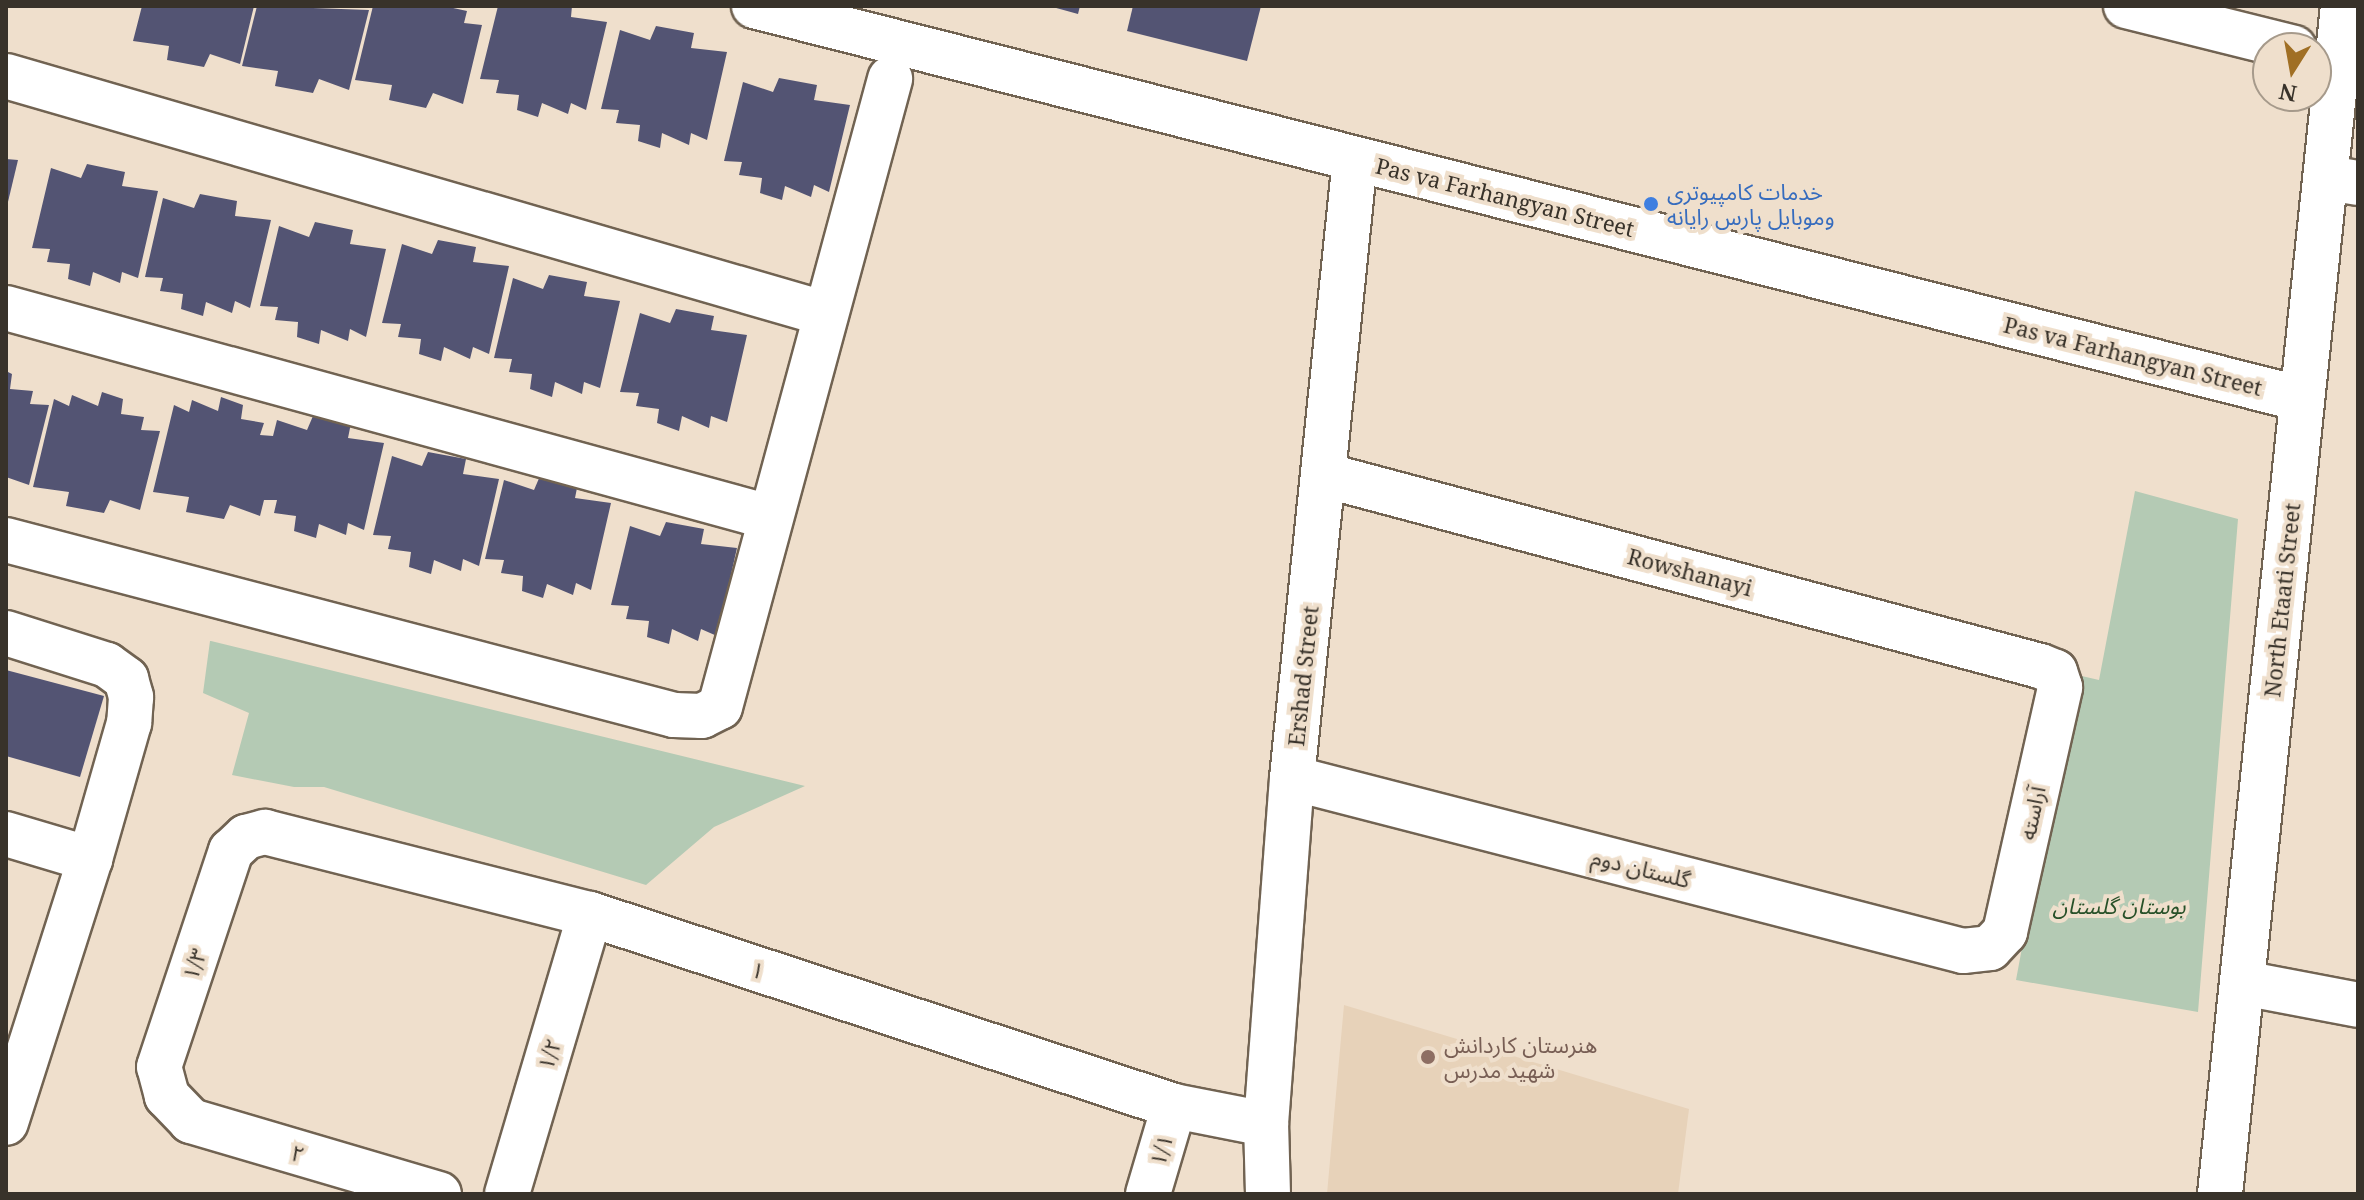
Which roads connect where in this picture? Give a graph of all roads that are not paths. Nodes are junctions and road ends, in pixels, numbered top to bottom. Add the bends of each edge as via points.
1 (754, 6) edge
2 (2126, 6) edge
3 (2343, 6) edge
4 (2252, 38) edge
5 (2332, 40) edge
6 (6, 76) edge
7 (890, 79) dead end
8 (2332, 98) edge
9 (1355, 159) junction
10 (2342, 181) edge
11 (6, 308) edge
12 (823, 313) junction
13 (2302, 399) junction
14 (1324, 475) junction
15 (769, 517) junction
16 (6, 540) edge
17 (6, 633) edge
18 (2055, 672) joint
19 (1292, 778) junction
20 (6, 834) edge
21 (246, 837) joint
22 (90, 859) junction
23 (590, 914) junction
24 (1990, 948) joint
25 (2243, 983) junction
26 (2358, 1005) edge
27 (16, 1063) edge
28 (167, 1096) joint
29 (1174, 1106) junction
30 (6, 1123) edge
31 (1266, 1124) junction
32 (439, 1194) edge
33 (507, 1194) edge
34 (1148, 1194) edge
35 (1268, 1194) edge
36 (2220, 1194) edge

1 - 9 street, Pas va Farhangyan Street
2 - 4 street
3 - 5 street, North Etaati Street
6 - 12 street
7 - 12 street
8 - 10 street, North Etaati Street
9 - 13 street, Pas va Farhangyan Street
9 - 14 street, Ershad Street
10 - 13 street, North Etaati Street
11 - 15 street
12 - 15 street
13 - 25 street, North Etaati Street
14 - 18 street, Rowshanayi
14 - 19 street, Ershad Street
15 - 16 street via 729,689 720,707 702,716 674,715
17 - 22 street via 107,665 126,679 129,723
18 - 24 street, آراسته via 2060,687 2005,932
19 - 24 street, گلستان دوم via 1963,951
19 - 31 street, Ershad Street
20 - 22 street
21 - 23 street, ۱ via 265,832
21 - 28 street, ۱/۳ via 231,851 159,1067
22 - 27 street
23 - 29 street, ۱
23 - 33 street, ۱/۲
25 - 26 street
25 - 36 street, North Etaati Street
27 - 30 street
28 - 32 street, ۲ via 191,1121
29 - 31 street, ۱
29 - 34 street, ۱/۱
31 - 35 street, Ershad Street

